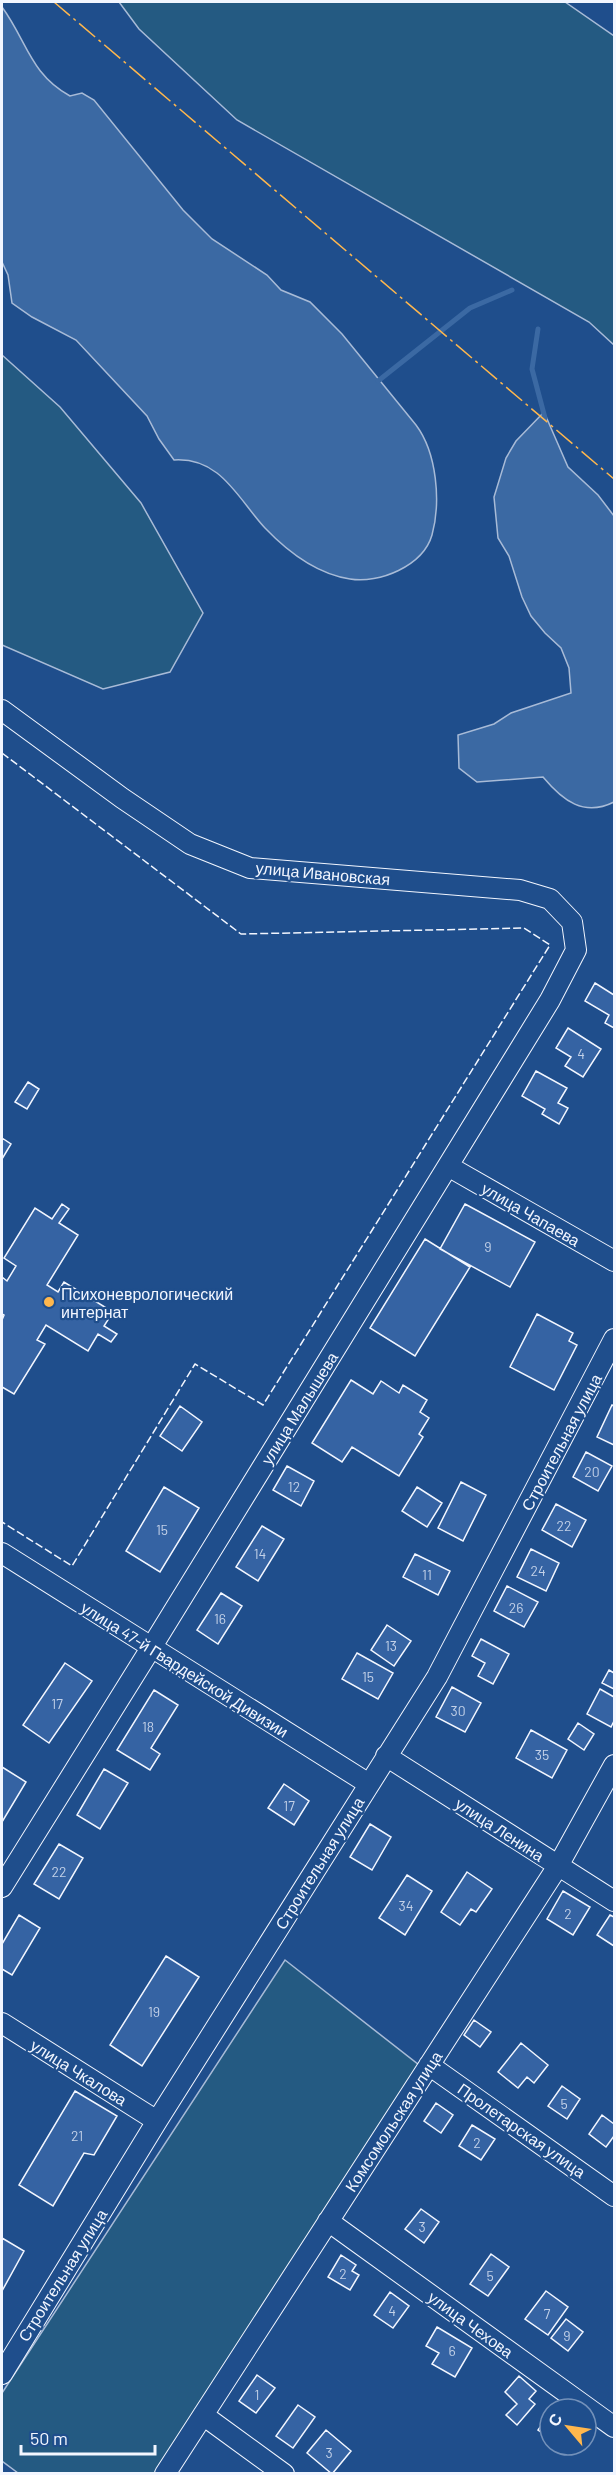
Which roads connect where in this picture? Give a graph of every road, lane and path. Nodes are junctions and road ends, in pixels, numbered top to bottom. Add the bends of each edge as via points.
1 (2, 710) edge
2 (572, 922) joint
3 (448, 1166) junction
4 (615, 1261) edge
5 (615, 1339) edge
6 (2, 1553) edge
7 (152, 1648) junction
8 (386, 1756) junction
9 (615, 1765) edge
10 (369, 1784) junction
11 (558, 1866) junction
12 (2, 1887) edge
13 (615, 1901) edge
14 (2, 2023) edge
15 (429, 2065) junction
16 (157, 2121) junction
17 (615, 2196) edge
18 (328, 2221) junction
19 (2, 2374) edge
20 (203, 2415) junction
21 (615, 2427) edge
22 (165, 2474) edge
23 (284, 2474) edge

1 - 2 street, улица Ивановская via 190,844 250,868 520,890 549,899
2 - 3 street, улица Малышева via 576,950 550,1000
3 - 4 street, улица Чапаева
3 - 7 street, улица Малышева
5 - 8 street, Строительная улица via 436,1677
6 - 7 street, улица 47-й Гвардейской Дивизии
7 - 10 street, улица 47-й Гвардейской Дивизии
7 - 12 street, улица Малышева
8 - 10 street, Строительная улица
8 - 11 street, улица Ленина
9 - 11 street, Комсомольская улица
10 - 16 street, Строительная улица
11 - 13 street, улица Ленина
11 - 15 street, Комсомольская улица
14 - 16 street, улица Чкалова
15 - 17 street, Пролетарская улица
15 - 18 street, Комсомольская улица
16 - 19 street, Строительная улица
18 - 20 street, Комсомольская улица
18 - 21 street, улица Чехова
20 - 22 street, Комсомольская улица
20 - 23 street

